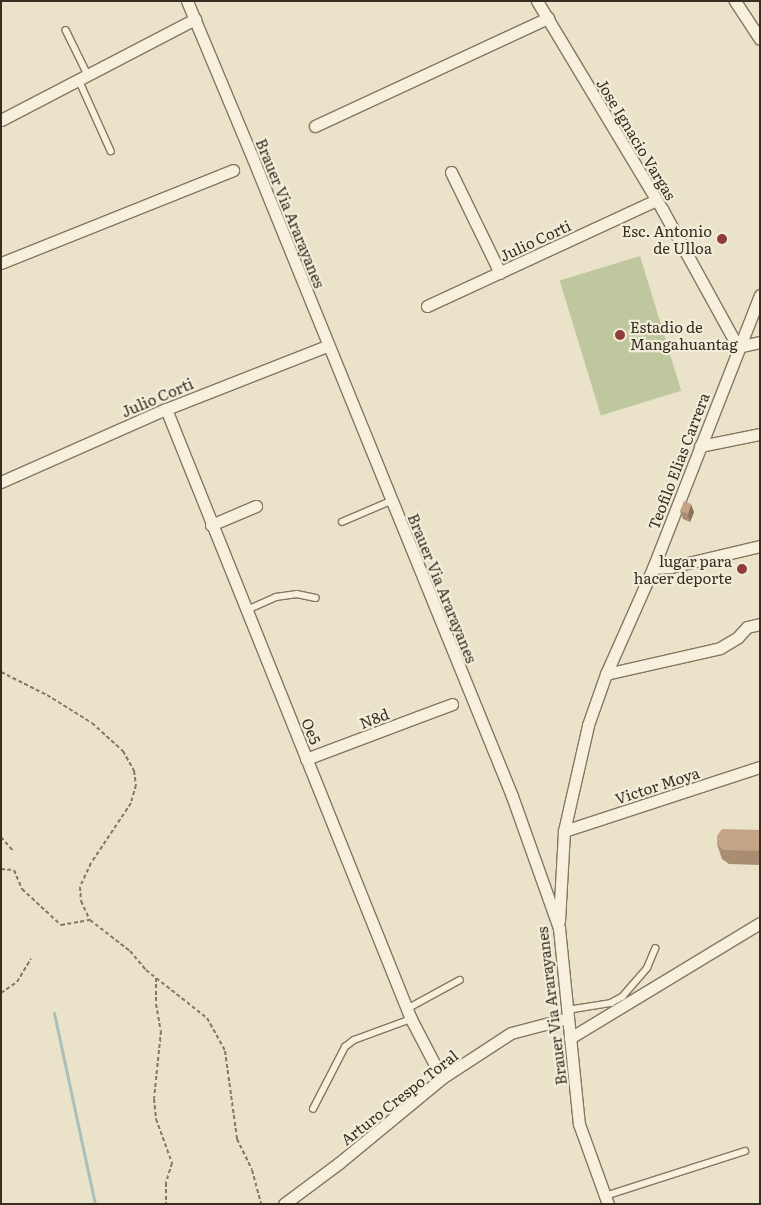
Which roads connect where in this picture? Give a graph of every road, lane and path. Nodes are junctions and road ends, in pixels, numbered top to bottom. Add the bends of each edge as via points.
1 (187, 1) edge
2 (537, 1) edge
3 (735, 1) edge
4 (548, 18) junction
5 (194, 19) junction
6 (66, 30) dead end
7 (760, 39) edge
8 (84, 77) junction
9 (1, 120) edge
10 (315, 126) dead end
11 (111, 151) dead end
12 (233, 170) dead end
13 (451, 172) dead end
14 (656, 200) junction
15 (1, 263) edge
16 (500, 273) junction
17 (760, 295) edge
18 (426, 306) dead end
19 (760, 342) edge
20 (327, 346) junction
21 (738, 347) junction
22 (166, 409) junction
23 (760, 434) edge
24 (700, 446) junction
25 (1, 482) edge
26 (391, 501) junction
27 (256, 506) dead end
28 (342, 522) dead end
29 (211, 525) junction
30 (758, 547) edge
31 (652, 568) junction
32 (316, 598) dead end
33 (247, 610) junction
34 (760, 624) edge
35 (1, 672) edge
36 (606, 674) junction
37 (452, 704) dead end
38 (306, 759) junction
39 (760, 767) edge
40 (564, 831) junction
41 (1, 837) edge
42 (13, 851) dead end
43 (1, 869) edge
44 (90, 920) junction
45 (760, 923) edge
46 (559, 928) junction
47 (654, 949) dead end
48 (30, 959) dead end
49 (156, 977) junction
50 (460, 980) dead end
51 (1, 993) edge
52 (409, 1014) junction
53 (568, 1014) junction
54 (570, 1038) junction
55 (434, 1063) dead end
56 (313, 1109) dead end
57 (745, 1151) dead end
58 (606, 1200) edge
59 (166, 1204) edge
60 (261, 1204) edge
61 (284, 1204) edge

1 - 5 street, Brauer Via Ararayanes
2 - 4 street, Jose Ignacio Vargas
3 - 7 street
4 - 10 street
4 - 14 street, Jose Ignacio Vargas
5 - 8 street
5 - 20 street, Brauer Via Ararayanes
6 - 8 lane
8 - 9 street
8 - 11 lane
12 - 15 street
13 - 16 street
14 - 16 street, Julio Corti
14 - 21 street, Jose Ignacio Vargas
16 - 18 street, Julio Corti
17 - 21 street, Teofilo Elias Carrera
19 - 21 street
20 - 22 street, Julio Corti
20 - 26 street, Brauer Via Ararayanes
21 - 24 street, Teofilo Elias Carrera
22 - 25 street, Julio Corti
22 - 29 street, Oe5
23 - 24 street
24 - 31 street, Teofilo Elias Carrera
26 - 28 lane
26 - 46 street, Brauer Via Ararayanes via 512,796
27 - 29 street
29 - 33 street, Oe5
30 - 31 street via 671,567
31 - 36 street, Teofilo Elias Carrera
32 - 33 lane via 296,594 276,597
33 - 38 street, Oe5
34 - 36 street via 747,627 720,648
35 - 44 path via 92,723 123,751 134,771 136,785 131,802 91,863 80,887 81,901
36 - 40 street, Teofilo Elias Carrera via 582,747
37 - 38 street, N8d
38 - 52 street, Oe5
39 - 40 street, Victor Moya
40 - 46 street, Teofilo Elias Carrera
41 - 42 path
43 - 44 path via 14,870 22,889 61,925
44 - 49 path via 130,951
45 - 54 street
46 - 53 street, Brauer Via Ararayanes
47 - 53 lane via 647,968 622,997
48 - 51 path via 17,982
49 - 59 path via 161,1046 154,1099 156,1119 172,1163 166,1183
49 - 60 path via 207,1018 225,1051 237,1139 252,1170
50 - 52 lane
52 - 55 street, Oe5
52 - 56 lane via 345,1047
53 - 54 street, Brauer Via Ararayanes
53 - 61 street, Arturo Crespo Toral via 511,1033 442,1078 340,1163
54 - 58 street, Brauer Via Ararayanes via 579,1124
57 - 58 lane

